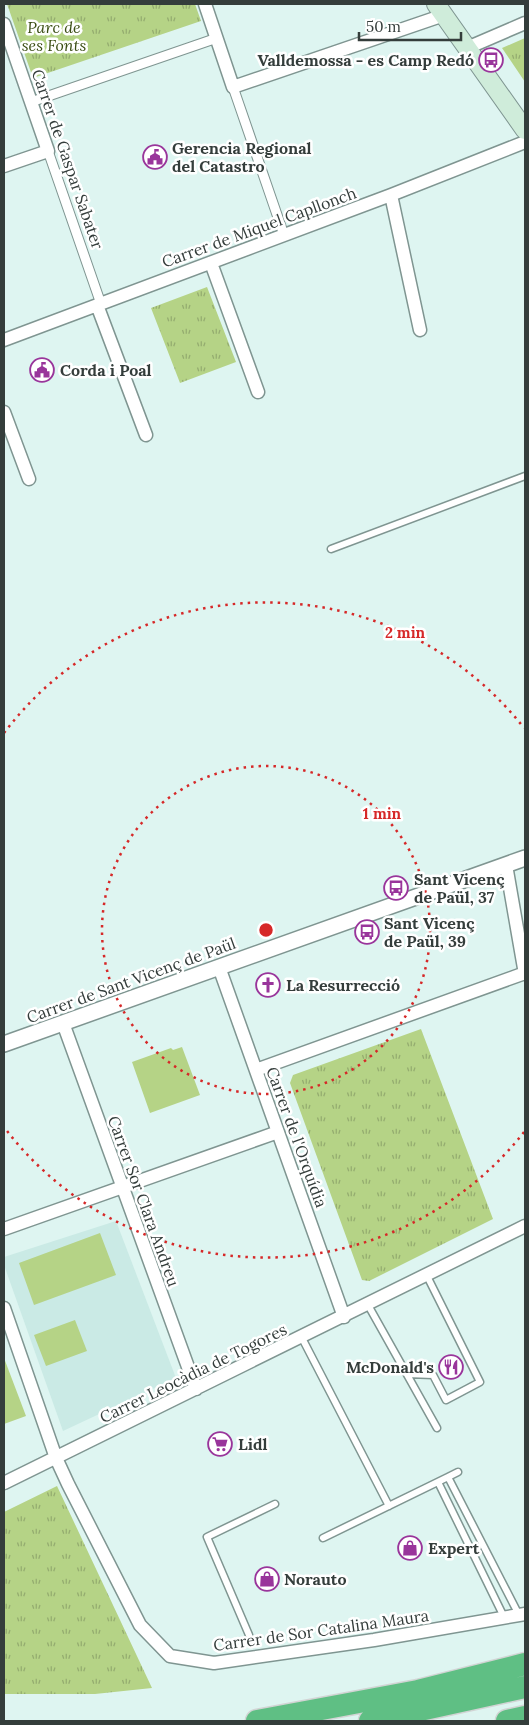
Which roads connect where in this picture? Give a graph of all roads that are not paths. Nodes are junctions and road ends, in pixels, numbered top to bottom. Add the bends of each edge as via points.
1 (205, 4) edge
2 (440, 9) edge
3 (525, 23) edge
4 (4, 24) edge
5 (217, 38) junction
6 (467, 48) junction
7 (233, 87) junction
8 (31, 102) junction
9 (525, 130) edge
10 (525, 142) edge
11 (48, 151) junction
12 (4, 166) edge
13 (391, 195) junction
14 (284, 235) junction
15 (211, 262) junction
16 (99, 304) junction
17 (420, 330) dead end
18 (4, 340) edge
19 (258, 392) dead end
20 (4, 412) edge
21 (146, 435) dead end
22 (525, 476) edge
23 (29, 480) dead end
24 (331, 549) dead end
25 (525, 858) edge
26 (506, 865) junction
27 (219, 967) junction
28 (525, 973) edge
29 (63, 1023) junction
30 (4, 1044) edge
31 (256, 1070) junction
32 (278, 1132) junction
33 (121, 1187) junction
34 (525, 1226) edge
35 (4, 1229) edge
36 (427, 1276) junction
37 (368, 1305) junction
38 (4, 1308) edge
39 (344, 1317) junction
40 (302, 1338) junction
41 (407, 1374) junction
42 (196, 1389) junction
43 (437, 1428) dead end
44 (56, 1458) junction
45 (458, 1472) dead end
46 (448, 1477) junction
47 (438, 1482) junction
48 (4, 1483) edge
49 (276, 1504) dead end
50 (389, 1506) junction
51 (323, 1538) dead end
52 (522, 1614) edge
53 (504, 1619) junction
54 (249, 1634) dead end
55 (525, 1664) edge
56 (525, 1687) edge
57 (525, 1717) edge
58 (257, 1721) edge
59 (370, 1721) edge
60 (507, 1721) edge

1 - 5 street
2 - 6 main road
2 - 7 street
3 - 6 street
4 - 8 street, Carrer de Gaspar Sabater
5 - 7 street
5 - 8 street
6 - 9 main road
7 - 14 street
8 - 11 street, Carrer de Gaspar Sabater
10 - 13 street, Carrer de Miquel Capllonch
11 - 12 street
11 - 16 street, Carrer de Gaspar Sabater
13 - 14 street, Carrer de Miquel Capllonch
13 - 17 street
14 - 15 street, Carrer de Miquel Capllonch
15 - 16 street, Carrer de Miquel Capllonch
15 - 19 street
16 - 18 street, Carrer de Miquel Capllonch
16 - 21 street
20 - 23 street
22 - 24 lane
25 - 26 street, Carrer de Sant Vicenç de Paül
26 - 27 street, Carrer de Sant Vicenç de Paül
26 - 28 street
27 - 29 street, Carrer de Sant Vicenç de Paül
27 - 31 street, Carrer de l'Orquídia
28 - 31 street
29 - 30 street, Carrer de Sant Vicenç de Paül
29 - 33 street, Carrer Sor Clara Andreu
31 - 32 street, Carrer de l'Orquídia
32 - 33 street
32 - 39 street, Carrer de l'Orquídia
33 - 35 street
33 - 42 street, Carrer Sor Clara Andreu
34 - 36 street, Carrer Leocàdia de Togores
36 - 37 street, Carrer Leocàdia de Togores
36 - 41 lane via 480,1382 446,1400 433,1375
37 - 39 street, Carrer Leocàdia de Togores
37 - 41 lane
38 - 44 street, Carrer de Sor Catalina Maura
39 - 40 street, Carrer Leocàdia de Togores
40 - 42 street, Carrer Leocàdia de Togores
40 - 50 lane
41 - 43 lane
42 - 44 street, Carrer Leocàdia de Togores
44 - 48 street, Carrer Leocàdia de Togores
44 - 53 street, Carrer de Sor Catalina Maura via 140,1625 170,1656 214,1663
45 - 46 lane
46 - 47 lane
46 - 52 lane
47 - 50 lane
47 - 53 lane
49 - 54 lane via 207,1537
50 - 51 lane
52 - 53 street, Carrer de Sor Catalina Maura
55 - 58 highway via 418,1692
56 - 59 highway
57 - 60 highway

